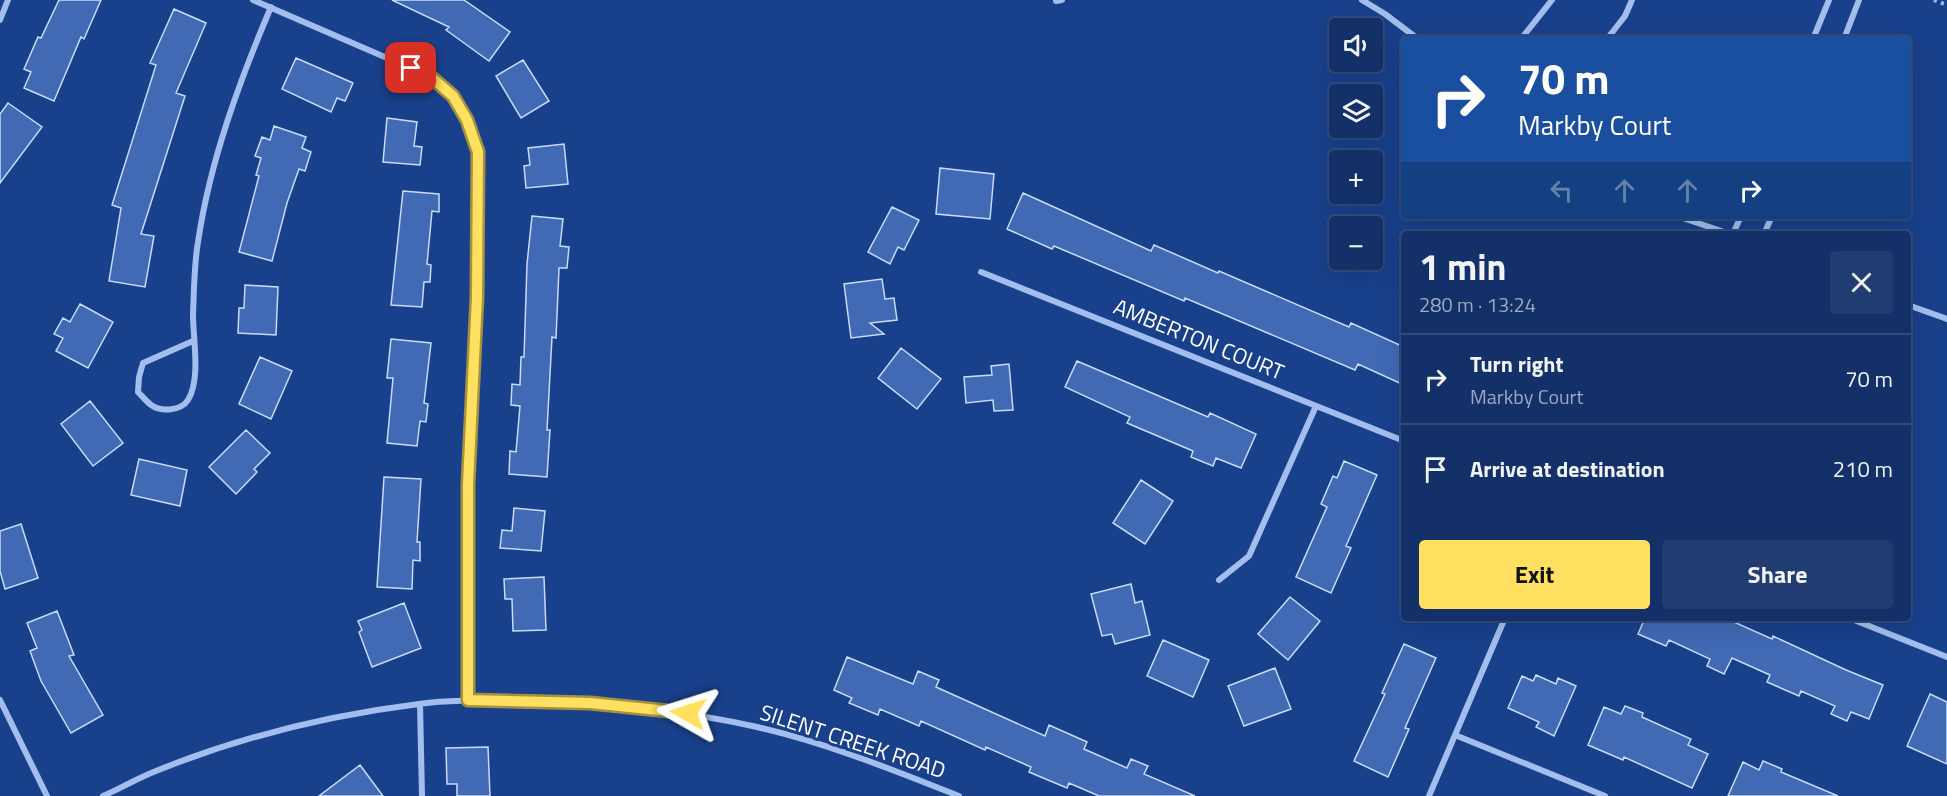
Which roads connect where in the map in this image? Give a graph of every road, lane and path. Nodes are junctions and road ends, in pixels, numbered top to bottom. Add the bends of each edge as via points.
1 (8, 0) edge
2 (253, 0) edge
3 (1062, 0) edge
4 (1362, 0) edge
5 (1552, 0) edge
6 (1632, 0) edge
7 (1829, 0) edge
8 (1859, 0) edge
9 (1934, 0) edge
10 (1056, 1) edge
11 (1947, 5) edge
12 (271, 7) junction
13 (0, 20) edge
14 (1414, 36) edge
15 (1523, 36) edge
16 (1609, 36) edge
17 (1814, 36) edge
18 (1845, 36) edge
19 (1686, 219) edge
20 (1723, 231) edge
21 (981, 272) dead end
22 (1911, 306) edge
23 (1947, 319) edge
24 (193, 341) junction
25 (1316, 406) junction
26 (1401, 440) edge
27 (1219, 580) dead end
28 (1504, 621) edge
29 (1857, 621) edge
30 (1947, 657) edge
31 (0, 700) edge
32 (468, 700) junction
33 (420, 704) junction
34 (1455, 735) junction
35 (47, 796) edge
36 (103, 796) edge
37 (422, 796) edge
38 (959, 796) edge
39 (1429, 796) edge
40 (1605, 796) edge

1 - 13 street
2 - 12 street
3 - 10 street
4 - 14 street
5 - 15 street
6 - 16 street
7 - 17 street
8 - 18 street
9 - 11 path
12 - 24 street via 223,135 204,206 197,245
12 - 32 street via 431,77 453,96 467,120 478,152 477,297 468,484
19 - 20 street
21 - 25 street, AMBERTON COURT
22 - 23 street
24 - 24 street via 194,386 187,402 168,410 153,406 138,392 143,363
25 - 26 street, AMBERTON COURT
25 - 27 street via 1249,556
28 - 34 street
29 - 30 street
31 - 35 street
32 - 33 street, SILENT CREEK ROAD
32 - 38 street, SILENT CREEK ROAD via 590,703 688,713 825,746
33 - 36 street, SILENT CREEK ROAD via 327,719 259,736 156,771
33 - 37 street
34 - 39 street
34 - 40 street

